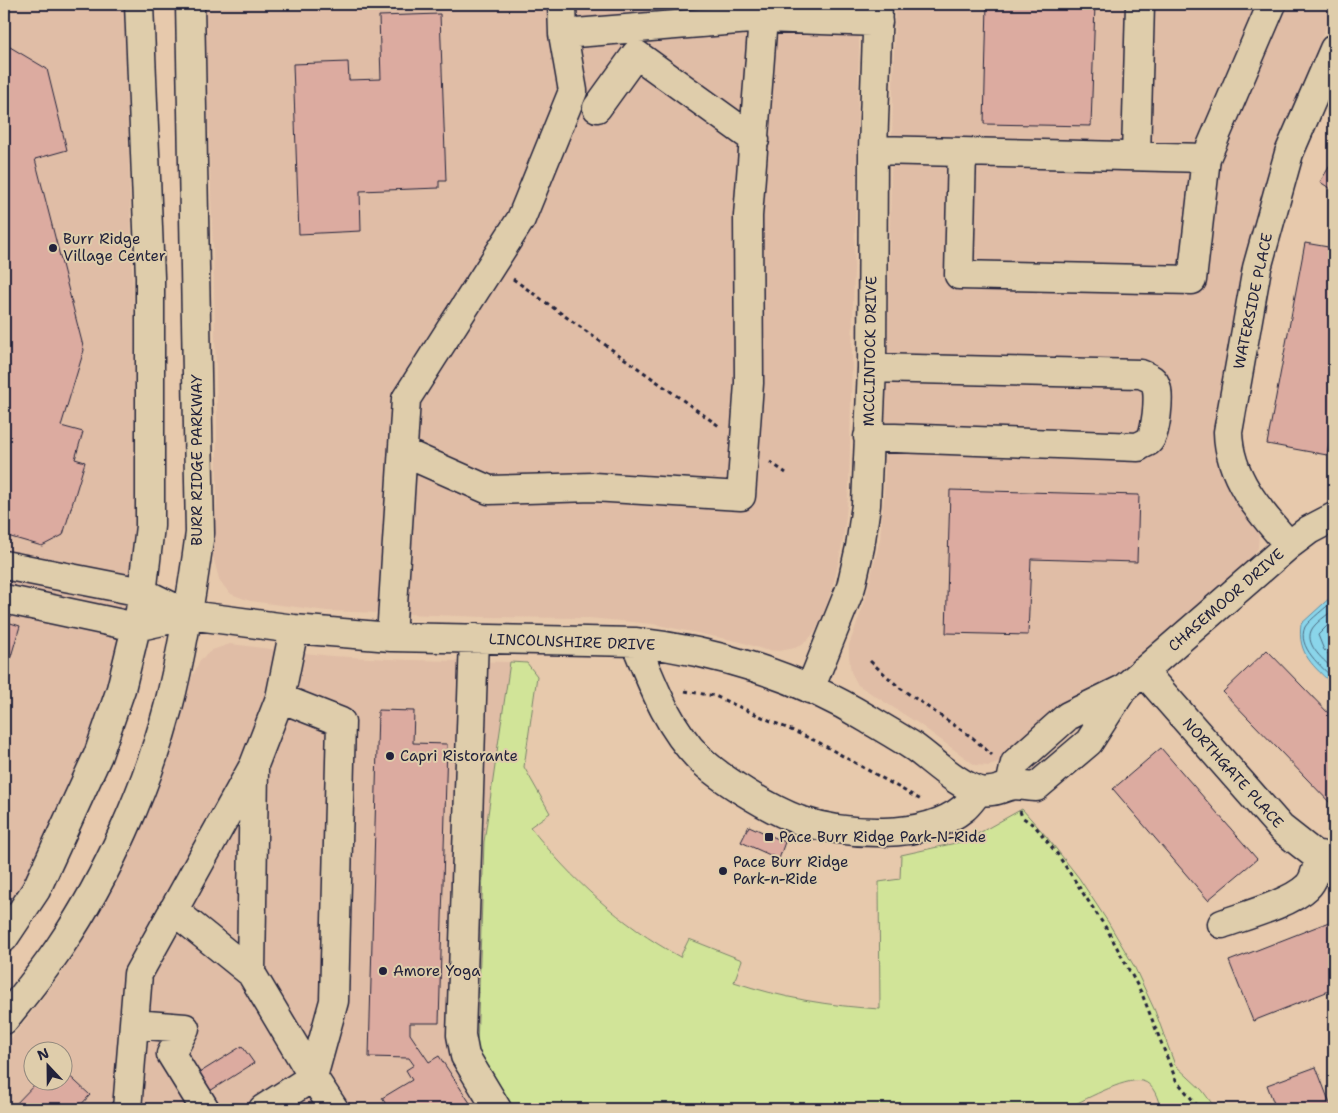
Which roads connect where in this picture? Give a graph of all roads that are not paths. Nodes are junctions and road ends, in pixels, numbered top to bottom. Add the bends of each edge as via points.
1 (138, 4) edge
2 (190, 4) edge
3 (562, 4) edge
4 (1140, 4) edge
5 (1272, 4) edge
6 (763, 11) edge
7 (878, 13) edge
8 (563, 34) junction
9 (1334, 49) edge
10 (597, 108) dead end
11 (755, 140) junction
12 (873, 150) junction
13 (962, 152) junction
14 (1136, 156) junction
15 (1206, 158) junction
16 (872, 368) junction
17 (868, 437) junction
18 (402, 452) junction
19 (1334, 517) edge
20 (1289, 546) junction
21 (4, 565) edge
22 (142, 592) junction
23 (4, 599) edge
24 (189, 615) junction
25 (136, 628) junction
26 (294, 629) junction
27 (391, 637) junction
28 (474, 638) junction
29 (635, 642) junction
30 (1144, 671) junction
31 (810, 690) junction
32 (280, 698) junction
33 (254, 765) junction
34 (979, 791) junction
35 (1327, 857) edge
36 (173, 910) junction
37 (1222, 924) dead end
38 (4, 938) edge
39 (251, 973) junction
40 (4, 1020) edge
41 (134, 1024) junction
42 (313, 1077) junction
43 (127, 1109) edge
44 (205, 1109) edge
45 (263, 1109) edge
46 (334, 1109) edge
47 (497, 1109) edge

1 - 22 street via 150,277 150,526
2 - 24 street, BURR RIDGE PARKWAY via 200,533
3 - 8 street
4 - 14 street
5 - 15 street
6 - 7 street
6 - 8 street
6 - 11 street
7 - 12 street, MCCLINTOCK DRIVE
8 - 18 street via 572,91 521,219 406,399
9 - 20 street, WATERSIDE PLACE via 1289,153 1260,258 1228,432 1230,459 1241,482
10 - 11 street via 636,54
11 - 18 street via 748,216 749,382 741,496 592,487 489,490
12 - 13 street
12 - 16 street, MCCLINTOCK DRIVE
13 - 14 street
13 - 15 street via 959,275 978,276 1192,280
14 - 15 street
16 - 17 street, MCCLINTOCK DRIVE
16 - 17 street via 1141,374 1152,378 1158,393 1154,432 1149,441 1138,446
17 - 31 street, MCCLINTOCK DRIVE via 866,505 851,587
18 - 27 street
19 - 20 street, CHASEMOOR DRIVE via 1309,530
20 - 30 street, CHASEMOOR DRIVE
21 - 22 street, LINCOLNSHIRE DRIVE
22 - 24 street, LINCOLNSHIRE DRIVE
22 - 25 street
23 - 25 street, LINCOLNSHIRE DRIVE
24 - 25 street, LINCOLNSHIRE DRIVE
24 - 26 street, LINCOLNSHIRE DRIVE
24 - 40 street, BURR RIDGE PARKWAY via 168,709 138,797 108,864 61,945
25 - 38 street via 121,689 98,755 36,890
26 - 27 street, LINCOLNSHIRE DRIVE
26 - 32 street
27 - 28 street, LINCOLNSHIRE DRIVE
28 - 29 street, LINCOLNSHIRE DRIVE
28 - 47 street via 460,1035 465,1056
29 - 31 street, LINCOLNSHIRE DRIVE via 710,655
29 - 34 street via 668,717 699,758 718,775 798,820 848,831 888,832 922,828 964,808
30 - 34 street, CHASEMOOR DRIVE via 1123,689 1089,742 1036,787 1010,786 996,792
30 - 35 street, NORTHGATE PLACE via 1281,828 1300,844
31 - 34 street, LINCOLNSHIRE DRIVE via 865,717
32 - 33 street
32 - 42 street via 341,722 334,1001
33 - 36 street
33 - 39 street
35 - 37 street via 1308,887 1276,905
36 - 39 street
36 - 41 street via 138,974
39 - 42 street
41 - 43 street
41 - 44 street via 185,1028 171,1054
42 - 45 street
42 - 46 street

